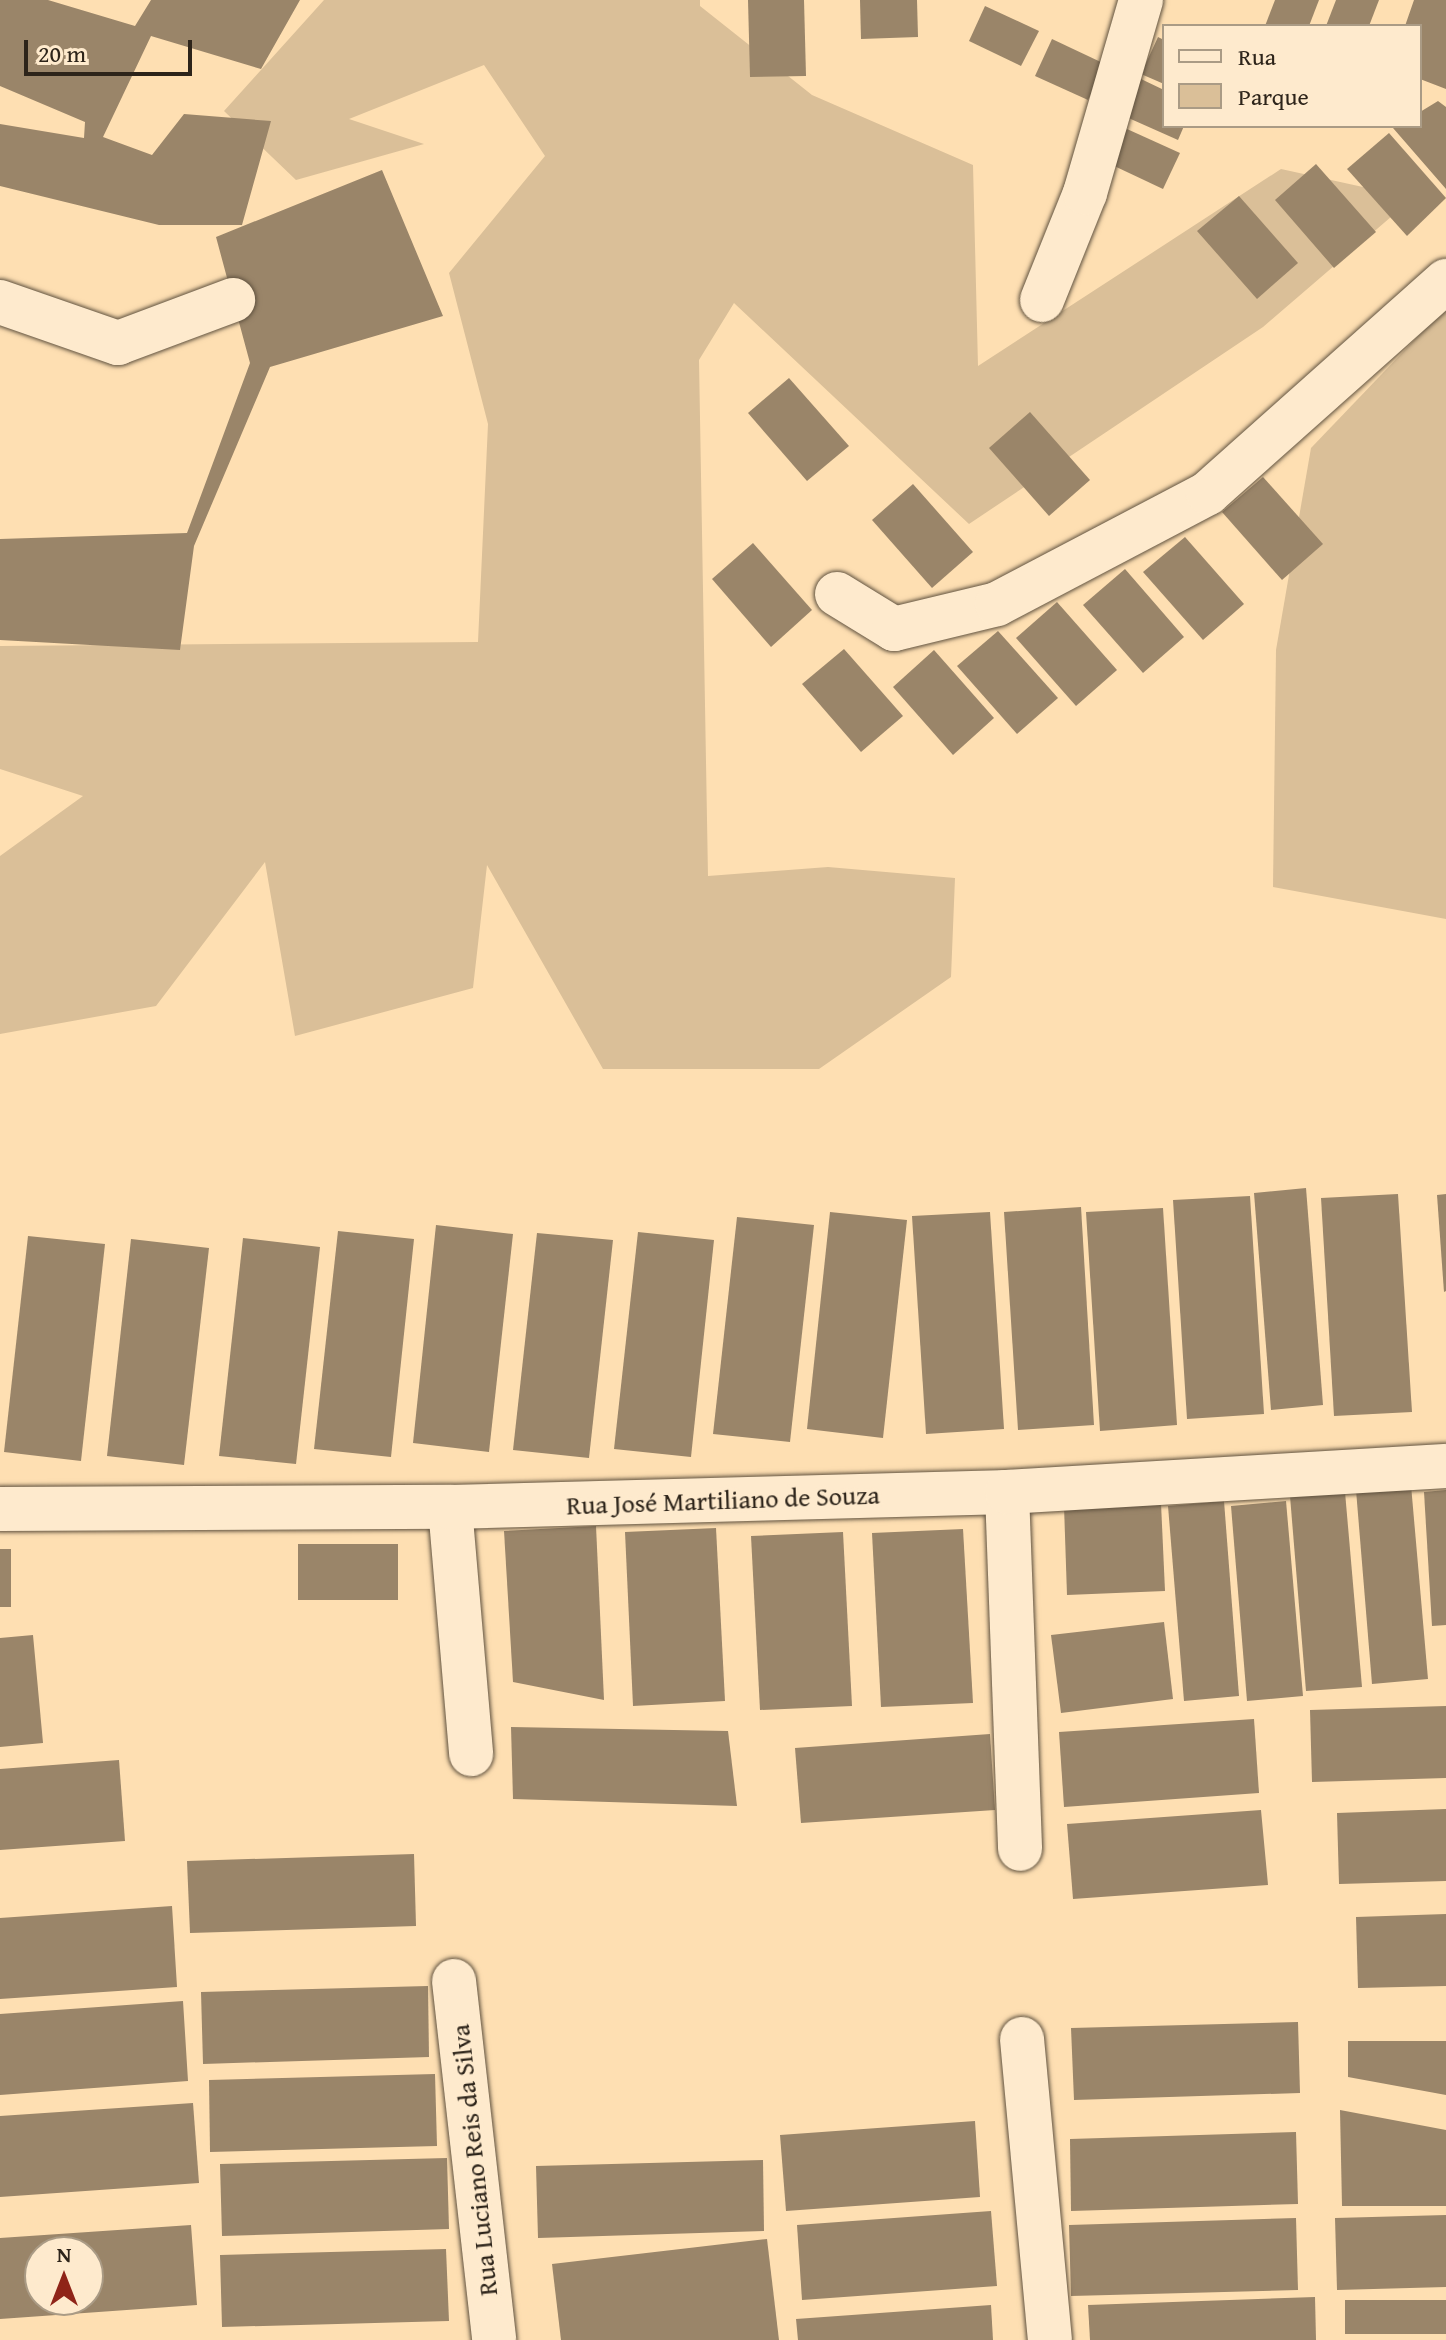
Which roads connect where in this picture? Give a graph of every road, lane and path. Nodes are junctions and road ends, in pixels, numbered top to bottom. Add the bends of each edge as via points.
1 (1141, 0) edge
2 (1446, 281) edge
3 (233, 300) dead end
4 (1042, 300) dead end
5 (0, 302) edge
6 (837, 594) dead end
7 (1446, 1466) edge
8 (1007, 1492) junction
9 (450, 1507) junction
10 (0, 1509) edge
11 (471, 1754) dead end
12 (1020, 1849) dead end
13 (454, 1981) dead end
14 (1022, 2039) dead end
15 (494, 2340) edge
16 (1050, 2340) edge

1 - 4 street via 1085,193
2 - 6 street via 1208,493 997,604 894,629
3 - 5 street via 118,343
7 - 8 street, Rua José Martiliano de Souza
8 - 9 street, Rua José Martiliano de Souza
8 - 12 street
9 - 10 street, Rua José Martiliano de Souza
9 - 11 street
13 - 15 street, Rua Luciano Reis da Silva
14 - 16 street

